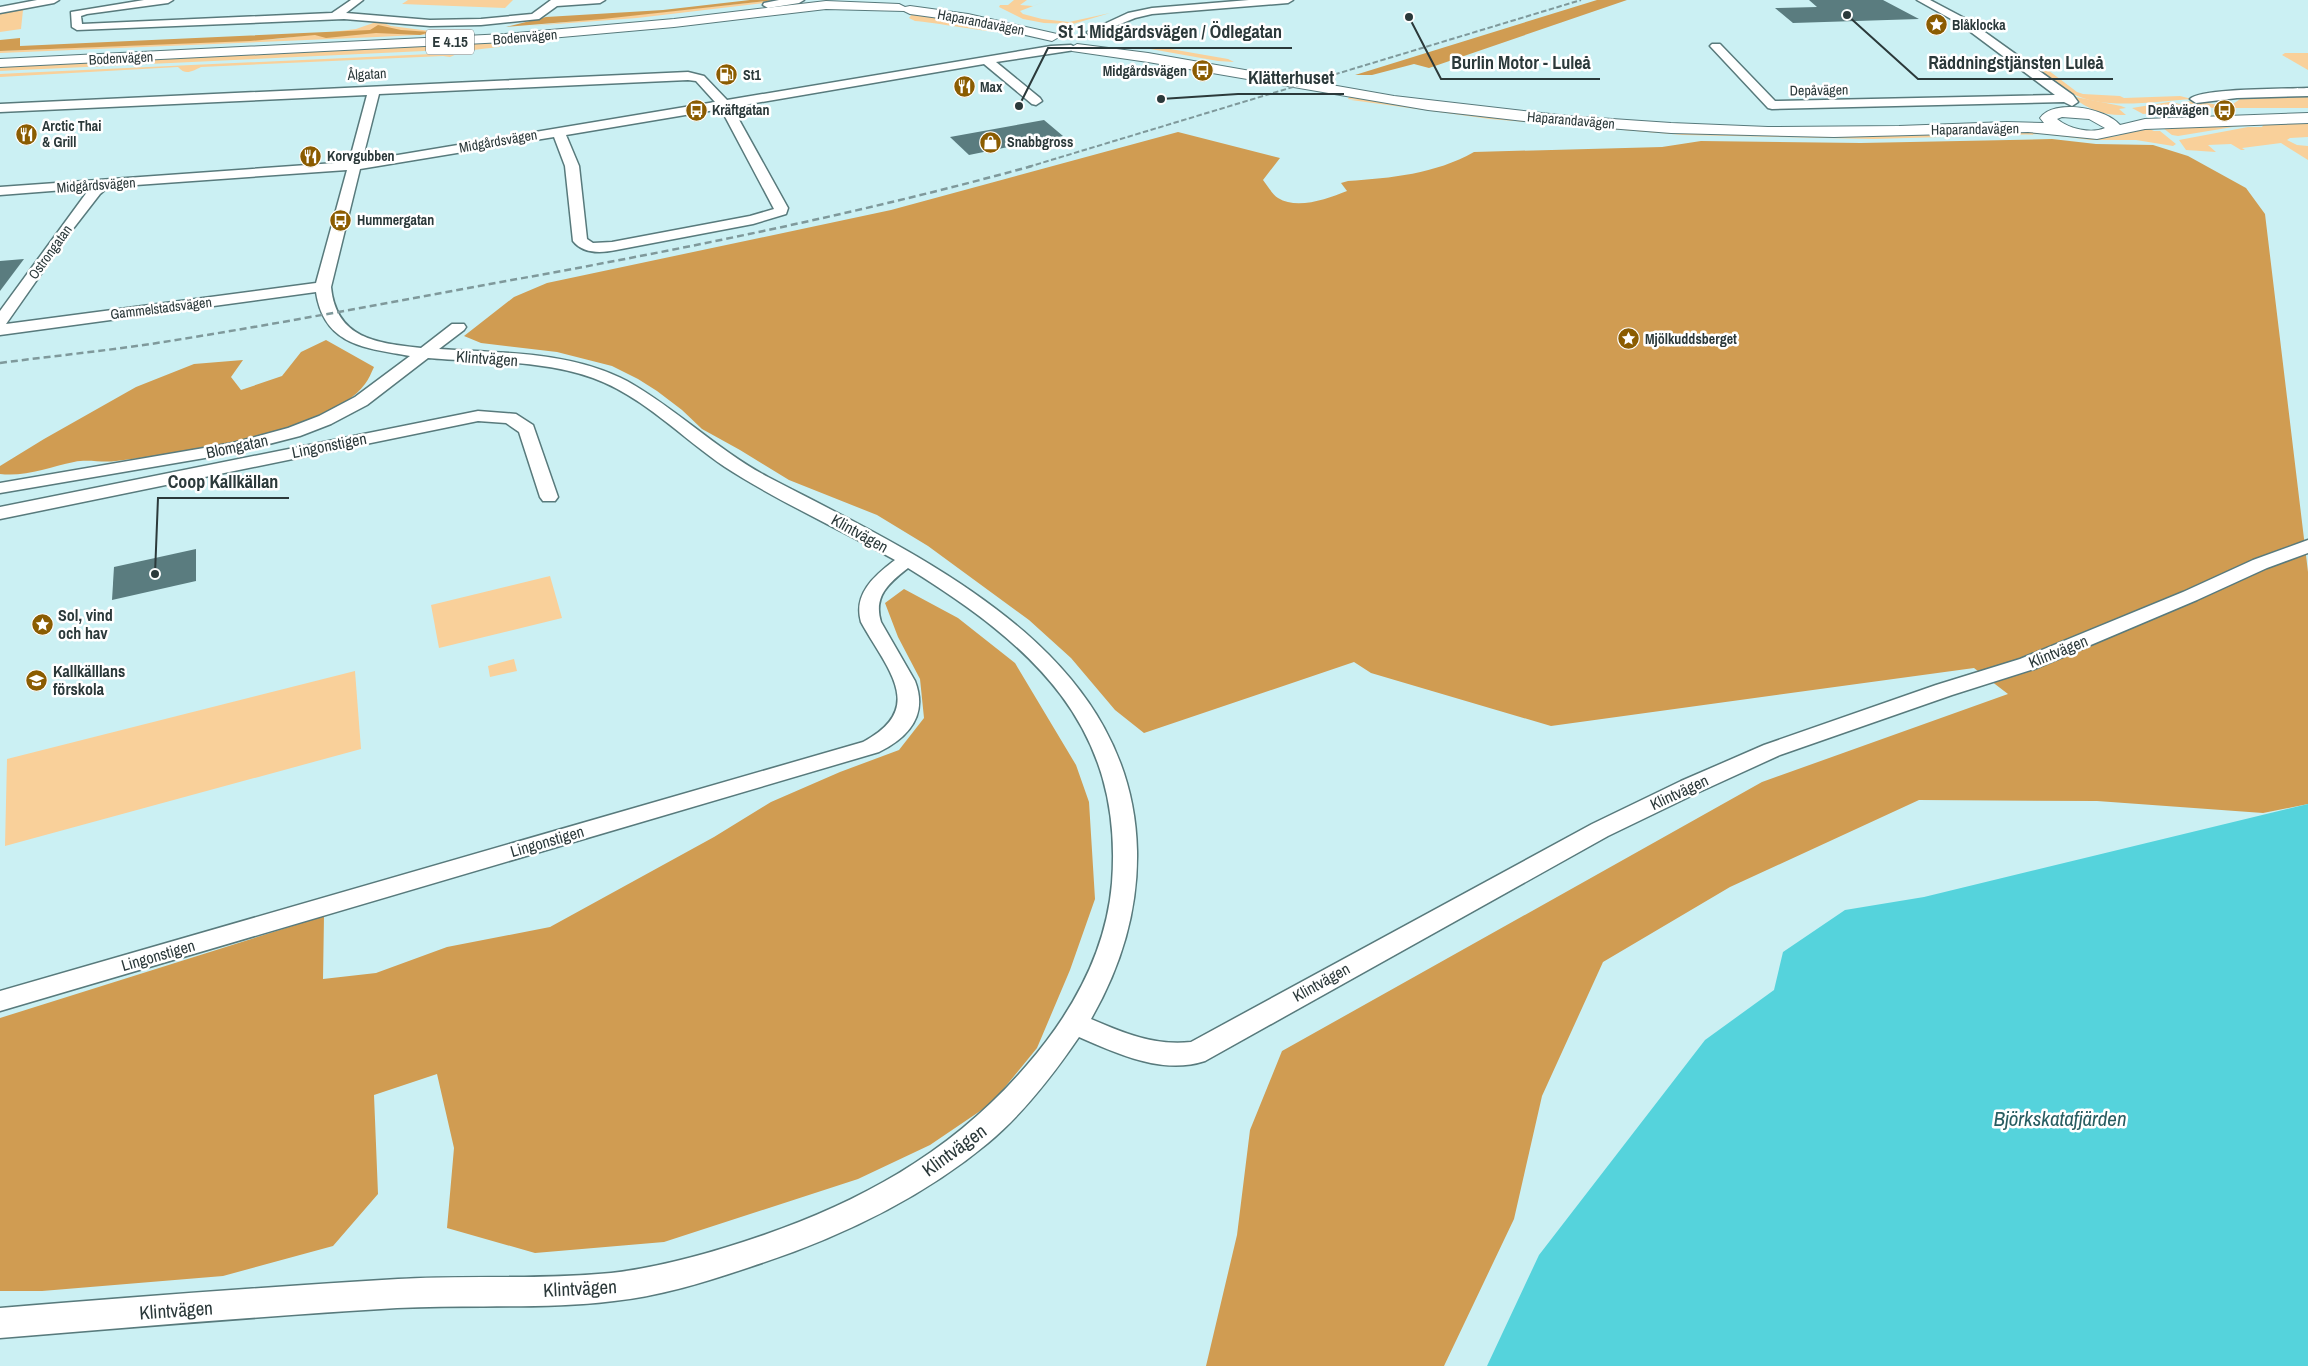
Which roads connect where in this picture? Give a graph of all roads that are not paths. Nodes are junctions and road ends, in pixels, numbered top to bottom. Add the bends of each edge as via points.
1 (54, 0) edge
2 (168, 0) edge
3 (358, 0) edge
4 (600, 0) edge
5 (800, 0) edge
6 (812, 0) edge
7 (874, 0) edge
8 (1288, 0) edge
9 (1922, 0) edge
10 (153, 1) edge
11 (556, 2) edge
12 (768, 5) junction
13 (905, 9) junction
14 (0, 10) edge
15 (335, 16) junction
16 (1072, 34) junction
17 (1716, 46) dead end
18 (1074, 48) junction
19 (0, 56) edge
20 (990, 60) junction
21 (0, 63) edge
22 (374, 89) junction
23 (2308, 92) edge
24 (2069, 98) junction
25 (2196, 100) dead end
26 (1036, 101) dead end
27 (723, 103) junction
28 (0, 108) edge
29 (2308, 111) edge
30 (2057, 113) junction
31 (2085, 114) junction
32 (2308, 118) edge
33 (558, 131) junction
34 (2069, 131) junction
35 (2110, 132) junction
36 (354, 166) junction
37 (104, 184) junction
38 (0, 192) edge
39 (323, 287) junction
40 (0, 322) edge
41 (458, 327) dead end
42 (0, 330) edge
43 (422, 353) junction
44 (0, 488) edge
45 (549, 497) dead end
46 (0, 513) edge
47 (2308, 546) edge
48 (907, 560) junction
49 (0, 1001) edge
50 (1074, 1023) junction
51 (0, 1323) edge

1 - 14 street
2 - 10 street
3 - 15 street
4 - 11 street
5 - 12 street
6 - 12 main road, Bodenvägen
7 - 13 main road
8 - 16 street, Midgårdsvägen via 1146,12
9 - 24 street via 1964,22
10 - 15 street via 75,14 77,27
11 - 15 street via 535,17 480,22 430,23
12 - 19 main road, Bodenvägen / E 4.15 via 521,31
13 - 16 main road, Haparandavägen
13 - 16 main road, Haparandavägen via 977,6 1004,19
13 - 21 main road, Bodenvägen / E 4.15 via 826,5 505,38
16 - 18 main road, Haparandavägen via 1057,45
16 - 18 main road via 1093,46
16 - 20 street, Midgårdsvägen
16 - 30 main road, Haparandavägen via 1122,47 1361,89 1590,116 1794,125 2000,121
17 - 24 street, Depåvägen via 1772,105
18 - 20 street, Midgårdsvägen
18 - 34 main road, Haparandavägen via 1132,54 1361,96 1572,121 1708,130 1803,132 2023,128
20 - 26 street
20 - 27 street, Midgårdsvägen
22 - 27 street, Ålgatan via 688,76 700,78
22 - 28 street, Ålgatan
22 - 36 street
23 - 25 street via 2237,94
24 - 31 street
27 - 33 street, Midgårdsvägen
27 - 33 street via 750,146 781,211 754,220 612,247 590,247 580,241 572,166
29 - 31 main road via 2119,118
30 - 31 main road, Haparandavägen
30 - 34 main road via 2049,116 2049,121
31 - 35 main road via 2110,122 2114,128
32 - 35 main road via 2145,124
33 - 36 street, Midgårdsvägen
34 - 35 main road, Haparandavägen via 2094,135
36 - 37 street, Midgårdsvägen
36 - 39 street
37 - 38 street, Midgårdsvägen
37 - 40 street, Ostrongatan via 64,231
39 - 42 street, Gammelstadsvägen
39 - 43 street, Klintvägen via 325,304 341,330 383,347
41 - 43 street, Blomgatan
43 - 44 street, Blomgatan via 360,400 325,420 294,432 226,449
43 - 48 street, Klintvägen via 554,363 601,375 642,398 742,470 863,532
45 - 46 street, Lingonstigen via 527,429 510,418 486,416 430,424
47 - 50 street, Klintvägen via 2027,664 1772,750 1689,787 1583,840 1194,1053 1151,1052 1120,1043
48 - 49 street, Lingonstigen via 876,587 868,605 867,615 910,698 900,726 872,747
48 - 50 street, Klintvägen via 974,604 1019,638 1050,667 1079,706 1110,763 1119,796 1124,839 1123,896 1104,972
50 - 51 street, Klintvägen via 1032,1082 984,1130 935,1168 839,1220 789,1241 701,1268 611,1287 404,1293

